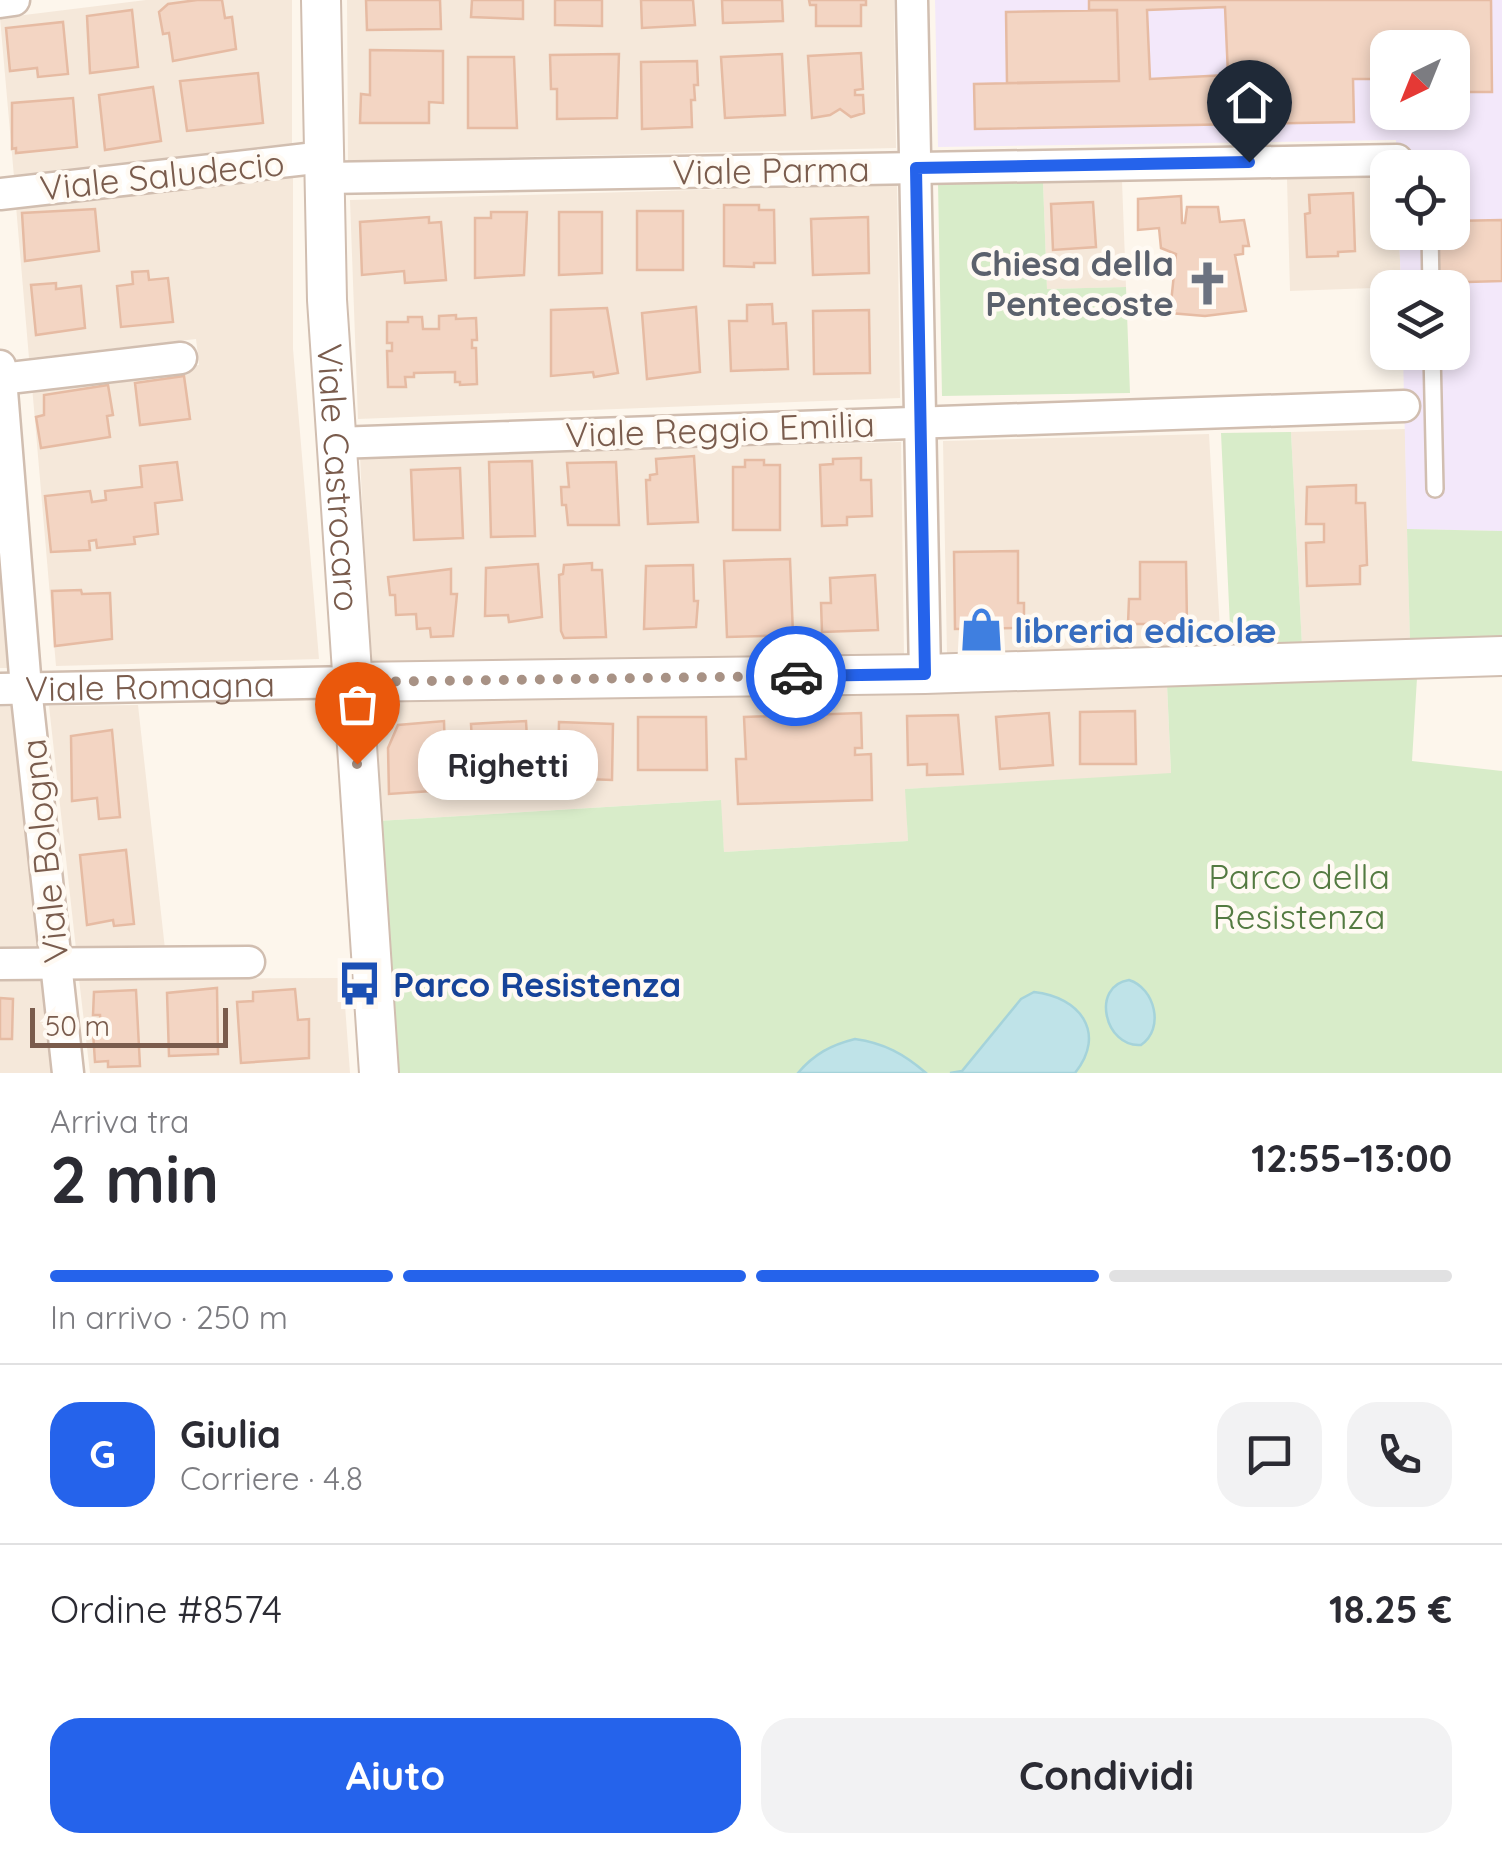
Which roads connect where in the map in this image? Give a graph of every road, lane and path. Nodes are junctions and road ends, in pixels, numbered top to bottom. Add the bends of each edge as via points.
1 (14, 0) edge
2 (321, 0) edge
3 (912, 0) edge
4 (0, 2) edge
5 (1370, 160) edge
6 (324, 167) junction
7 (916, 168) junction
8 (0, 194) edge
9 (180, 358) dead end
10 (0, 366) edge
11 (1428, 370) edge
12 (0, 379) edge
13 (1419, 405) junction
14 (920, 422) junction
15 (335, 443) junction
16 (5, 485) edge
17 (1435, 489) dead end
18 (1502, 656) edge
19 (925, 674) junction
20 (352, 682) junction
21 (13, 688) edge
22 (249, 962) dead end
23 (0, 964) edge
24 (56, 964) junction
25 (68, 1073) edge
26 (379, 1073) edge

1 - 4 street
2 - 6 street, Viale Castrocaro
3 - 7 street
5 - 7 street, Viale Parma
6 - 7 street, Viale Parma
6 - 8 street, Viale Saludecio
6 - 15 street, Viale Castrocaro
7 - 14 street
9 - 12 street
10 - 12 street, Viale Bologna
11 - 13 lane
12 - 16 street, Viale Bologna
13 - 14 street, Viale Reggio Emilia
13 - 17 lane
14 - 15 street, Viale Reggio Emilia
14 - 19 street
15 - 20 street, Viale Castrocaro
16 - 21 street, Viale Bologna
18 - 19 street, Viale Romagna via 1441,668
19 - 20 street, Viale Romagna
20 - 21 street, Viale Romagna
20 - 26 street, Viale Castrocaro
21 - 24 street, Viale Bologna
22 - 24 street
23 - 24 street
24 - 25 street, Viale Bologna

